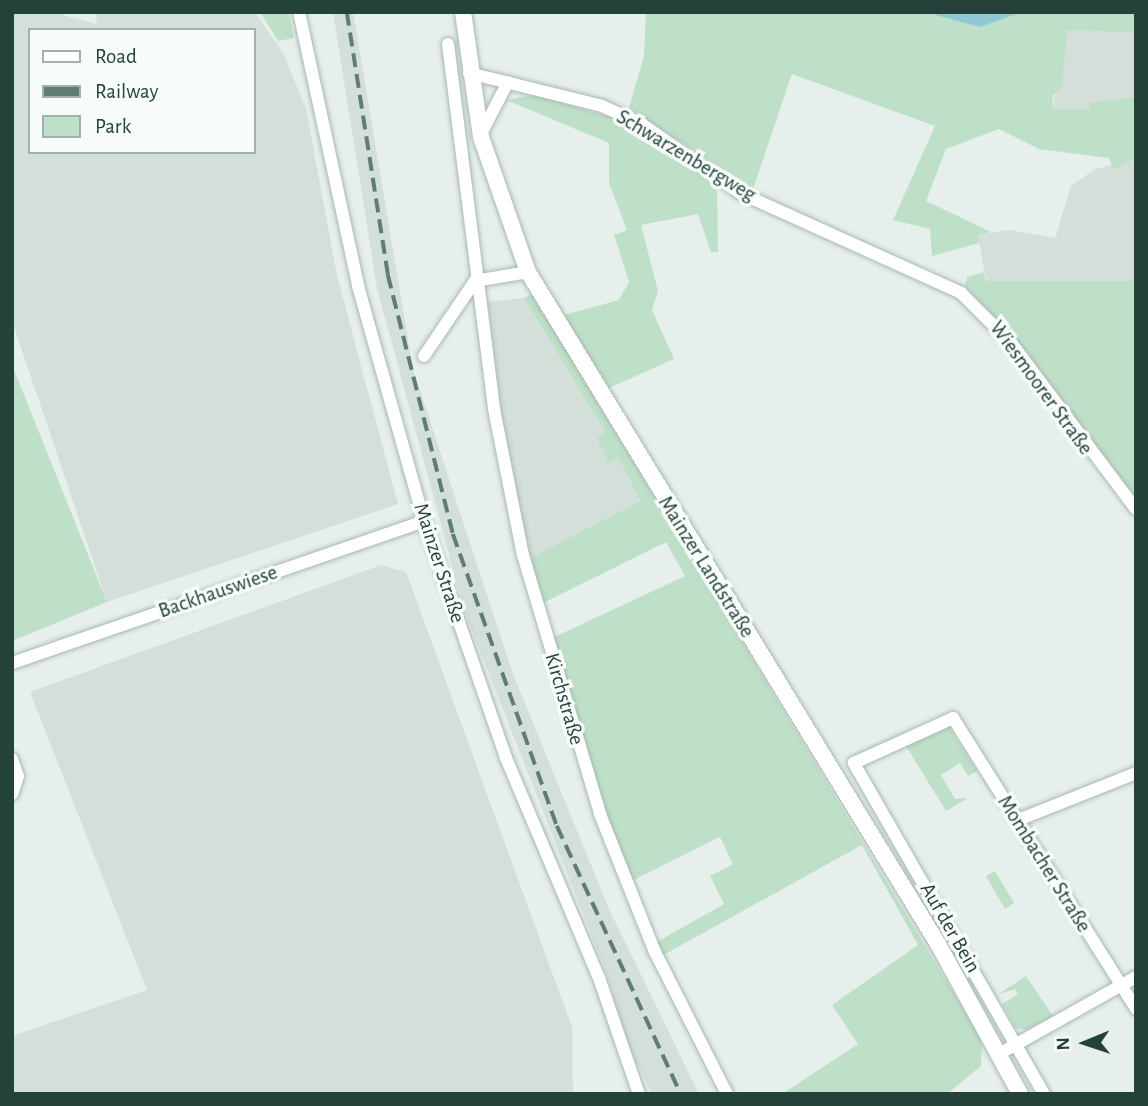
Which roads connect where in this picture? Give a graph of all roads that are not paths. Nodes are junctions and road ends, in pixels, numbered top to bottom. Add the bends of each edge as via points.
1 (299, 12) edge
2 (463, 12) edge
3 (448, 44) dead end
4 (469, 73) junction
5 (508, 82) junction
6 (481, 137) junction
7 (528, 272) junction
8 (935, 279) joint
9 (475, 281) junction
10 (424, 356) dead end
11 (1136, 509) edge
12 (424, 521) junction
13 (12, 663) edge
14 (12, 759) edge
15 (854, 763) joint
16 (1136, 773) edge
17 (12, 794) edge
18 (1018, 820) junction
19 (1136, 977) edge
20 (1123, 984) junction
21 (1136, 1009) edge
22 (1017, 1045) junction
23 (998, 1055) junction
24 (639, 1094) edge
25 (727, 1094) edge
26 (1020, 1094) edge
27 (1044, 1094) edge

1 - 12 street, Mainzer Straße via 358,286
2 - 4 main road, Mainzer Landstraße
3 - 9 street, Kirchstraße
4 - 5 street, Schwarzenbergweg
4 - 6 main road, Mainzer Landstraße
5 - 6 street via 493,100
5 - 8 street, Schwarzenbergweg via 632,119 740,193
6 - 7 main road, Mainzer Landstraße
7 - 9 street
7 - 23 main road, Mainzer Landstraße via 938,944
8 - 11 street, Wiesmoorer Straße via 1000,329
9 - 10 street
9 - 25 street, Kirchstraße via 503,466 570,727 655,952
12 - 13 street, Backhauswiese
12 - 24 street, Mainzer Straße via 506,758 599,978
14 - 17 street via 18,776
15 - 18 street, Mombacher Straße via 953,718
15 - 22 street, Auf der Bein
16 - 18 street
18 - 20 street, Mombacher Straße
19 - 20 street
20 - 21 street, Mombacher Straße
20 - 22 street
22 - 23 street
22 - 27 street, Auf der Bein
23 - 26 main road, Mainzer Landstraße

